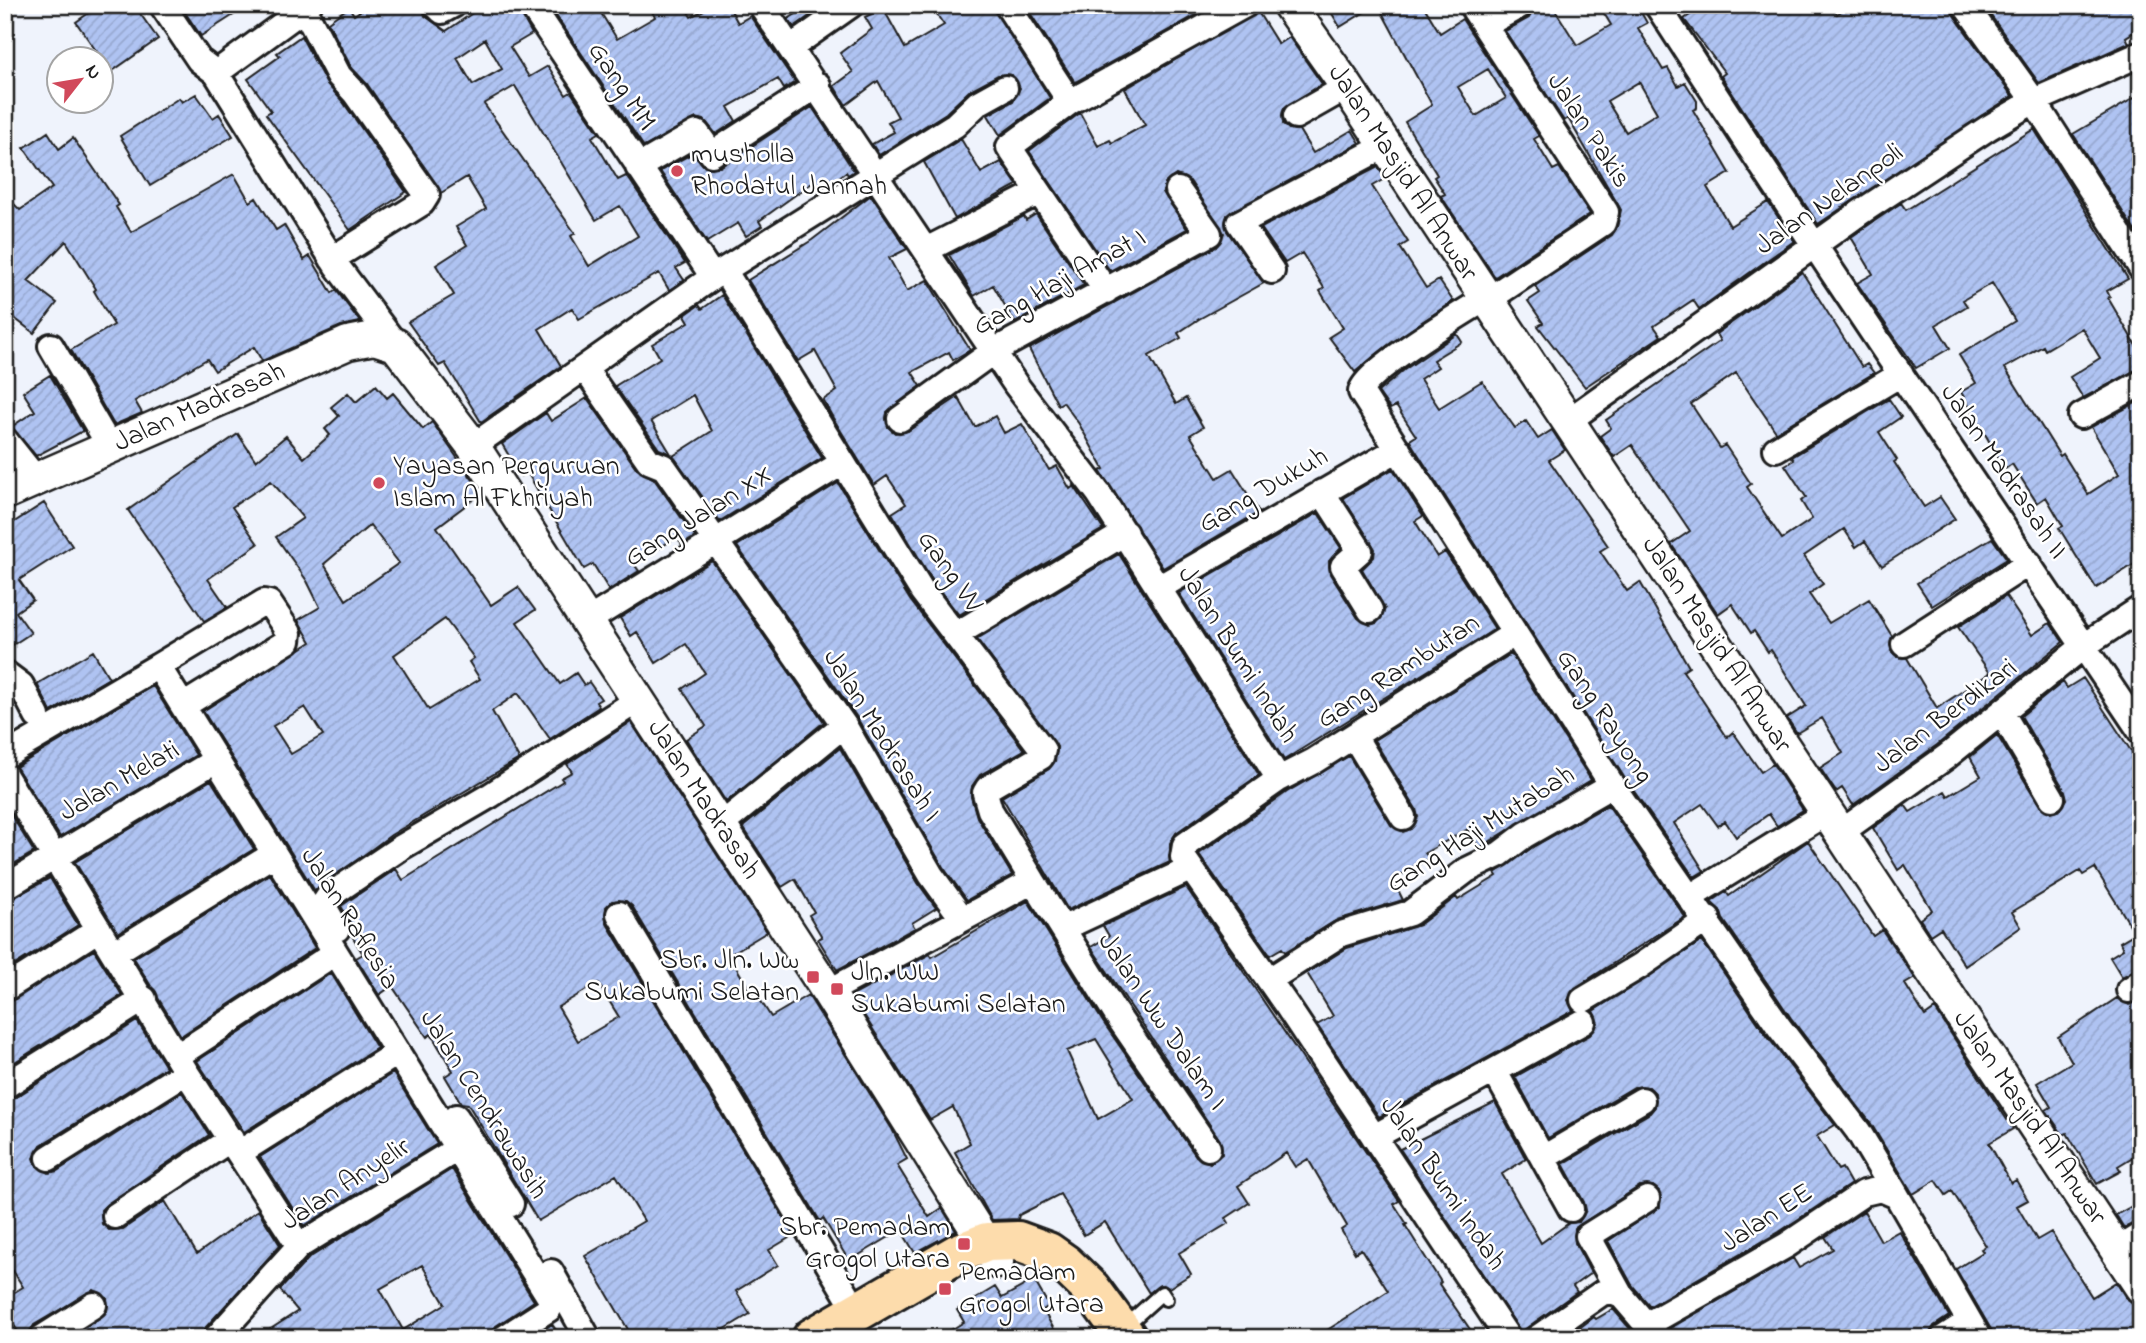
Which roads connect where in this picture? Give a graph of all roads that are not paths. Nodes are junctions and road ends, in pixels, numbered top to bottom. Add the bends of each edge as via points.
1 (162, 5) edge
2 (436, 5) edge
3 (453, 5) edge
4 (531, 5) edge
5 (761, 5) edge
6 (851, 5) edge
7 (1007, 5) edge
8 (1245, 5) edge
9 (1289, 5) edge
10 (1471, 5) edge
11 (1521, 5) edge
12 (1657, 5) edge
13 (1965, 5) edge
14 (305, 6) edge
15 (1485, 26) junction
16 (790, 48) junction
17 (2141, 54) edge
18 (216, 73) junction
19 (818, 86) junction
20 (1347, 87) junction
21 (1005, 88) dead end
22 (2034, 101) junction
23 (1070, 102) junction
24 (1296, 116) dead end
25 (1385, 146) junction
26 (638, 167) junction
27 (876, 172) junction
28 (1178, 190) dead end
29 (1039, 192) junction
30 (1813, 247) junction
31 (928, 249) junction
32 (332, 259) junction
33 (2141, 268) edge
34 (1272, 271) dead end
35 (719, 274) junction
36 (1106, 291) junction
37 (1486, 300) junction
38 (396, 345) junction
39 (51, 346) dead end
40 (994, 351) junction
41 (585, 369) junction
42 (1900, 374) junction
43 (2141, 383) edge
44 (2081, 416) dead end
45 (900, 419) dead end
46 (1568, 421) junction
47 (5, 440) edge
48 (473, 446) junction
49 (110, 447) junction
50 (1398, 449) junction
51 (1776, 449) dead end
52 (842, 463) junction
53 (36, 479) junction
54 (1322, 492) junction
55 (5, 493) edge
56 (1125, 533) junction
57 (714, 540) junction
58 (2029, 563) junction
59 (1160, 587) junction
60 (2141, 608) edge
61 (1370, 610) dead end
62 (587, 621) junction
63 (957, 634) junction
64 (1514, 634) junction
65 (1904, 644) dead end
66 (2085, 645) junction
67 (158, 666) junction
68 (5, 673) edge
69 (638, 700) junction
70 (183, 706) junction
71 (2002, 713) junction
72 (37, 716) dead end
73 (844, 725) junction
74 (2141, 733) edge
75 (1354, 736) junction
76 (5, 756) edge
77 (216, 760) junction
78 (5, 776) edge
79 (1279, 779) junction
80 (1612, 785) junction
81 (2052, 798) dead end
82 (1403, 817) dead end
83 (1833, 823) junction
84 (720, 826) junction
85 (274, 854) junction
86 (53, 856) junction
87 (1189, 869) junction
88 (1032, 881) junction
89 (5, 887) edge
90 (1690, 897) junction
91 (619, 914) dead end
92 (962, 918) junction
93 (1707, 919) junction
94 (1064, 928) junction
95 (99, 929) junction
96 (114, 953) junction
97 (335, 953) junction
98 (1269, 979) junction
99 (5, 989) edge
100 (828, 992) junction
101 (144, 999) junction
102 (397, 1053) junction
103 (182, 1064) junction
104 (1495, 1072) junction
105 (8, 1084) dead end
106 (1642, 1100) dead end
107 (1374, 1137) junction
108 (235, 1146) junction
109 (1208, 1148) dead end
110 (457, 1149) junction
111 (49, 1158) dead end
112 (1543, 1158) junction
113 (1897, 1196) junction
114 (1647, 1199) dead end
115 (1571, 1209) dead end
116 (115, 1216) dead end
117 (2129, 1243) edge
118 (299, 1246) junction
119 (992, 1252) junction
120 (2141, 1287) edge
121 (1620, 1294) junction
122 (1166, 1299) dead end
123 (94, 1305) dead end
124 (854, 1325) edge
125 (1974, 1330) edge
126 (1652, 1331) edge
127 (1118, 1335) edge
128 (42, 1338) edge
129 (216, 1338) edge
130 (504, 1338) edge
131 (588, 1338) edge
132 (812, 1338) edge
133 (1508, 1338) edge
134 (1538, 1338) edge
135 (1943, 1338) edge

1 - 18 street, Jalan Madrasah via 199,60
2 - 3 street via 444,12
4 - 26 street, Gang MM
5 - 16 street, Jalan Bumi Indah
6 - 16 street
7 - 23 street
8 - 23 street
9 - 20 street, Jalan Masjid Al Anwar
10 - 15 street, Jalan Pakis
11 - 15 street
12 - 30 street, Jalan Madrasah II
13 - 22 street
14 - 18 street
14 - 32 street via 339,76 427,195 422,203
15 - 37 street, Jalan Pakis via 1606,212 1600,225
16 - 19 street, Jalan Bumi Indah
17 - 22 street, Jalan Nelanpoli
18 - 32 street, Jalan Madrasah
19 - 26 street, Gang MM via 712,154 697,133
19 - 27 street, Jalan Bumi Indah
20 - 24 street
20 - 25 street, Jalan Masjid Al Anwar
21 - 27 street via 978,103 946,131
22 - 30 street, Jalan Nelanpoli
22 - 33 street
23 - 29 street via 1010,149
25 - 34 street via 1239,223
25 - 37 street, Jalan Masjid Al Anwar
26 - 35 street, Gang MM
27 - 31 street, Jalan Bumi Indah
27 - 35 street
28 - 36 street, Gang Haji Amat I via 1209,234
29 - 31 street
29 - 36 street
30 - 42 street, Jalan Madrasah II
30 - 46 street, Jalan Nelanpoli
31 - 40 street, Jalan Bumi Indah
32 - 38 street, Jalan Madrasah
35 - 41 street
35 - 52 street, Gang VV
36 - 40 street, Gang Haji Amat I
37 - 46 street, Jalan Masjid Al Anwar
37 - 50 street, Gang Rayong via 1364,382 1361,392
38 - 48 street, Jalan Madrasah
38 - 49 street, Jalan Madrasah via 374,338 348,343
39 - 49 street
40 - 45 street, Gang Haji Amat I
40 - 56 street, Jalan Bumi Indah
41 - 48 street
41 - 57 street, Jalan Madrasah I via 649,461 663,467
42 - 51 street
42 - 58 street, Jalan Madrasah II
43 - 44 street
46 - 83 street, Jalan Masjid Al Anwar
47 - 53 street
48 - 62 street, Jalan Madrasah
49 - 53 street, Jalan Madrasah
50 - 54 street, Gang Dukuh
50 - 64 street, Gang Rayong
52 - 57 street, Gang Jalan XX
52 - 63 street, Gang VV via 922,591
53 - 55 street, Jalan Madrasah
54 - 59 street, Gang Dukuh
54 - 61 street via 1360,551 1343,566
56 - 59 street, Jalan Bumi Indah
56 - 63 street
57 - 62 street, Gang Jalan XX
57 - 73 street, Jalan Madrasah I
58 - 65 street
58 - 66 street, Jalan Madrasah II
59 - 79 street, Jalan Bumi Indah
60 - 66 street, Jalan Berdikari
62 - 69 street, Jalan Madrasah
63 - 88 street, Gang VV via 1044,753 985,793 990,810
64 - 75 street, Gang Rambutan
64 - 80 street, Gang Rayong
66 - 71 street, Jalan Berdikari
66 - 74 street, Jalan Madrasah II
67 - 70 street, Jalan Raflesia
67 - 70 street via 267,601 289,638
67 - 76 street
68 - 72 street via 21,685
69 - 84 street, Jalan Madrasah
69 - 131 street, Jalan Cendrawasih via 378,862 323,905 485,1162
70 - 77 street, Jalan Raflesia
71 - 81 street
71 - 83 street, Jalan Berdikari
73 - 84 street
73 - 92 street, Jalan Madrasah I via 931,875
75 - 79 street, Gang Rambutan
75 - 82 street
77 - 85 street, Jalan Raflesia
77 - 86 street, Jalan Melati
78 - 86 street
79 - 87 street, Jalan Bumi Indah via 1185,845 1182,853
80 - 90 street, Gang Rayong
80 - 98 street, Gang Haji Mutabah via 1467,870 1410,913 1341,934
83 - 90 street, Jalan Berdikari
83 - 117 street, Jalan Masjid Al Anwar
84 - 100 street, Jalan Madrasah
85 - 96 street
85 - 97 street, Jalan Raflesia
86 - 89 street, Jalan Melati
86 - 95 street
87 - 94 street
87 - 98 street, Jalan Bumi Indah
88 - 92 street
88 - 94 street
90 - 93 street, Gang Rayong
91 - 124 street
92 - 100 street
93 - 104 street
93 - 113 street, Gang Rayong via 1779,1027 1858,1131
94 - 109 street, Jalan Ww Dalam I via 1116,1014
95 - 96 street
95 - 99 street
96 - 101 street
97 - 102 street, Jalan Raflesia
97 - 103 street
98 - 107 street, Jalan Bumi Indah
100 - 119 street, Jalan Madrasah
101 - 103 street
101 - 105 street
102 - 108 street
102 - 110 street, Jalan Raflesia
103 - 108 street
103 - 111 street
104 - 107 street
104 - 112 street
106 - 112 street
107 - 133 street, Jalan Bumi Indah
108 - 116 street
108 - 118 street
110 - 118 street, Jalan Anyelir
110 - 130 street, Jalan Raflesia via 551,1300 548,1309
112 - 115 street
113 - 125 street
113 - 126 street, Jalan EE via 1881,1189 1864,1193
114 - 121 street, Jalan EE via 1588,1238
117 - 120 street, Jalan Masjid Al Anwar
118 - 129 street, Jalan Anyelir
119 - 124 main road via 957,1255
119 - 127 main road via 1018,1241 1048,1252 1091,1289
121 - 126 street, Jalan EE
121 - 134 street via 1602,1293
122 - 127 lane via 1162,1293
123 - 128 street
124 - 132 main road
125 - 135 street

